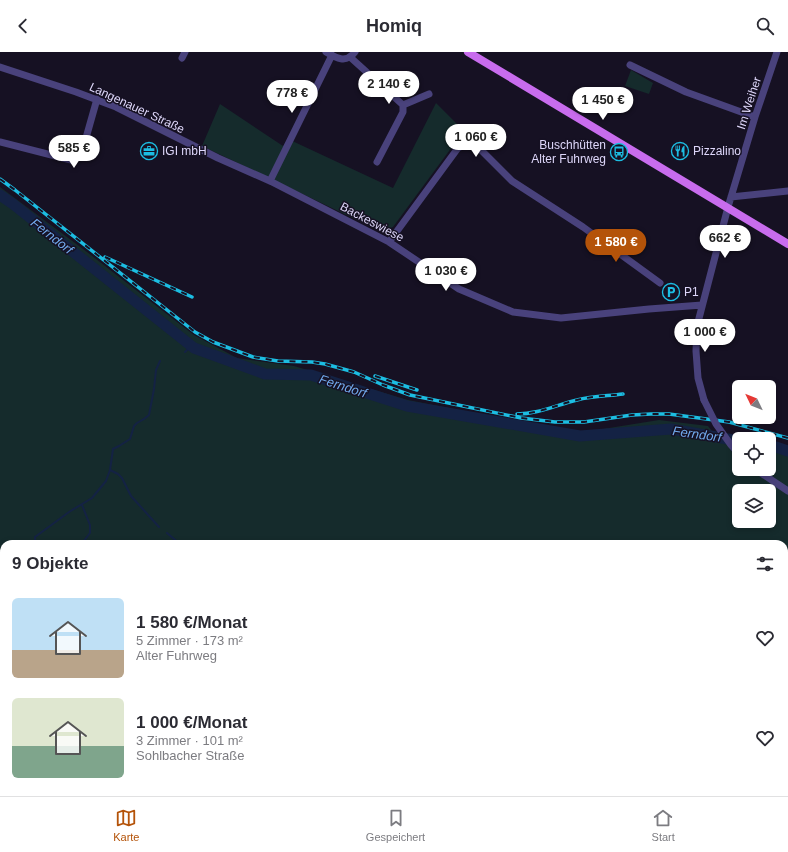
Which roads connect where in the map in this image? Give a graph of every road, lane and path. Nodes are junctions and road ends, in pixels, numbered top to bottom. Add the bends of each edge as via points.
1 (468, 52) edge
2 (777, 52) edge
3 (329, 54) edge
4 (352, 55) edge
5 (630, 65) dead end
6 (0, 66) edge
7 (429, 94) dead end
8 (97, 100) junction
9 (404, 105) junction
10 (755, 117) junction
11 (0, 142) edge
12 (218, 158) joint
13 (377, 162) dead end
14 (270, 181) junction
15 (788, 191) edge
16 (731, 197) junction
17 (728, 207) junction
18 (389, 242) junction
19 (788, 244) edge
20 (660, 283) dead end
21 (702, 305) junction
22 (732, 446) edge
23 (766, 476) edge
24 (788, 490) edge

1 - 17 main road
2 - 10 street, Im Weiher
3 - 4 street via 342,59
3 - 14 street
4 - 9 street
5 - 10 street via 686,92
6 - 8 street, Langenauer Straße
7 - 9 street
8 - 11 street via 82,152 76,159 71,160
8 - 12 street, Langenauer Straße
9 - 13 street via 403,112
10 - 16 street, Im Weiher
12 - 14 street, Backeswiese
14 - 18 street, Backeswiese
15 - 16 street
16 - 17 street, Im Weiher
17 - 19 main road
17 - 21 street, Im Weiher
18 - 20 street via 458,148 468,144 477,146 512,181 583,227
18 - 21 street, Backeswiese via 459,289 513,312 561,318
21 - 22 street, Im Weiher, bridge via 697,326 698,378 704,400 716,424
23 - 24 street

